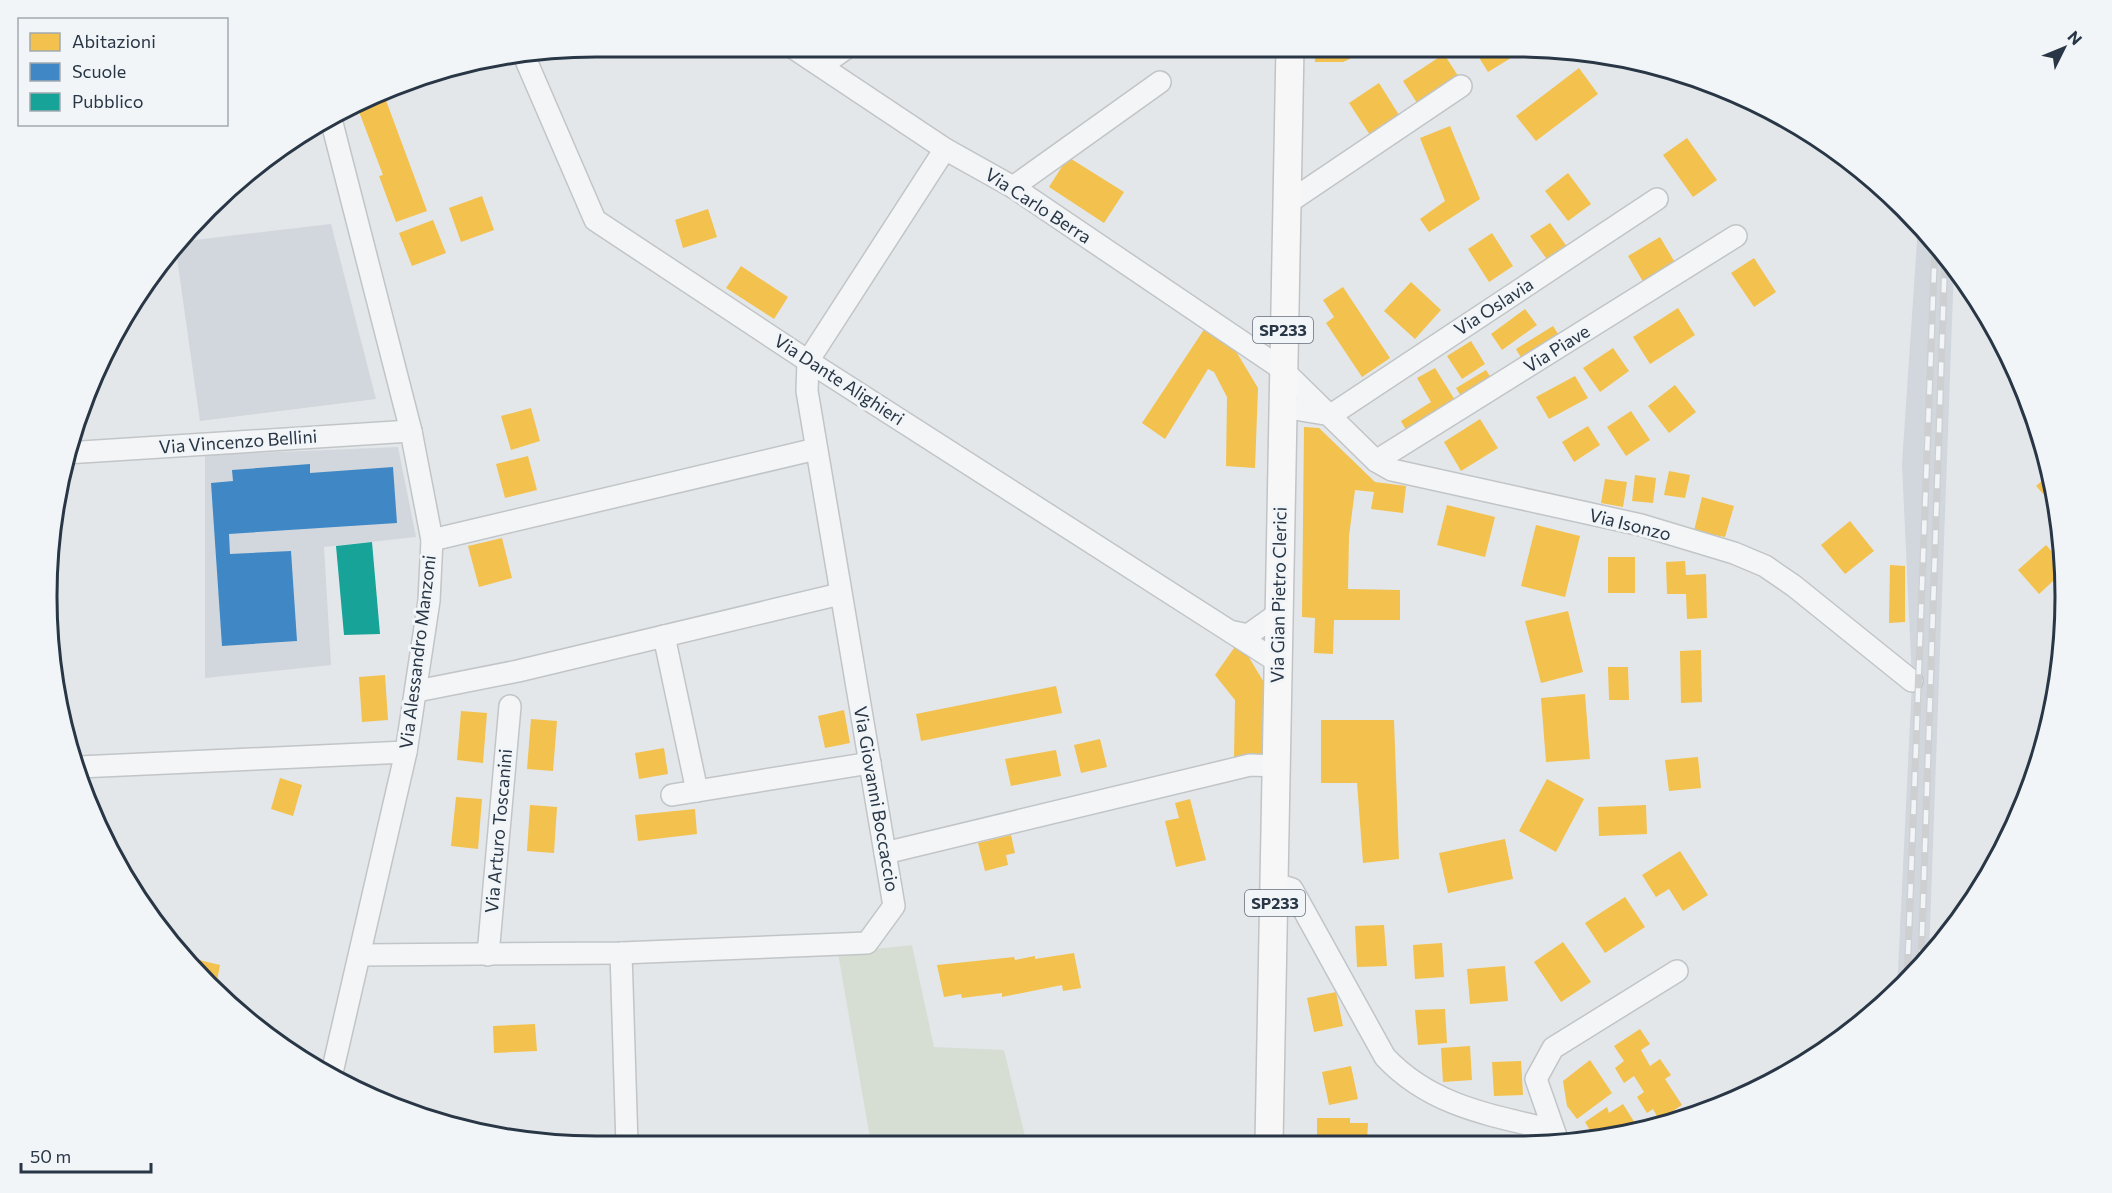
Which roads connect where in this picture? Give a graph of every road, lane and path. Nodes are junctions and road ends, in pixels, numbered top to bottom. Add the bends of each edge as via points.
1 (807, 57) edge
2 (834, 57) edge
3 (1290, 57) edge
4 (527, 62) edge
5 (821, 66) junction
6 (1160, 82) dead end
7 (1461, 86) dead end
8 (333, 126) edge
9 (945, 149) junction
10 (1013, 187) junction
11 (1657, 199) dead end
12 (1286, 204) junction
13 (1737, 237) dead end
14 (808, 361) junction
15 (1282, 369) junction
16 (1282, 407) junction
17 (1331, 415) junction
18 (411, 431) junction
19 (816, 449) junction
20 (77, 452) edge
21 (1376, 461) junction
22 (432, 540) junction
23 (840, 594) junction
24 (1279, 613) junction
25 (1234, 632) junction
26 (664, 636) junction
27 (1278, 662) junction
28 (1912, 681) dead end
29 (417, 691) junction
30 (510, 706) dead end
31 (406, 752) junction
32 (870, 763) junction
33 (1277, 766) junction
34 (85, 767) edge
35 (697, 791) junction
36 (672, 795) dead end
37 (885, 853) junction
38 (1276, 884) junction
39 (621, 953) junction
40 (361, 955) junction
41 (488, 955) junction
42 (1677, 971) dead end
43 (333, 1067) edge
44 (1555, 1134) edge
45 (1552, 1135) edge
46 (627, 1136) edge
47 (1269, 1136) edge

1 - 5 street, Via Carlo Berra
2 - 5 street
3 - 12 main road, Via Gian Pietro Clerici / SP233
4 - 14 street, Via Dante Alighieri via 595,220
5 - 9 street, Via Carlo Berra
6 - 10 street
7 - 12 street
8 - 18 street, Via Alessandro Manzoni
9 - 10 street, Via Carlo Berra
9 - 14 street
10 - 15 street, Via Carlo Berra
11 - 17 street, Via Oslavia
12 - 15 main road, Via Gian Pietro Clerici / SP233
13 - 21 street, Via Piave
14 - 19 street, Via Giovanni Boccaccio via 807,391
14 - 25 street, Via Dante Alighieri
15 - 16 main road, Via Gian Pietro Clerici / SP233
15 - 17 street, Via Isonzo
16 - 17 street
16 - 24 main road, Via Gian Pietro Clerici / SP233
17 - 21 street, Via Isonzo
18 - 20 street, Via Vincenzo Bellini
18 - 22 street, Via Alessandro Manzoni
19 - 22 street
19 - 23 street, Via Giovanni Boccaccio
21 - 28 street, Via Isonzo via 1392,470 1641,525 1734,554 1765,567 1794,586
22 - 29 street, Via Alessandro Manzoni via 429,601
23 - 26 street
23 - 32 street, Via Giovanni Boccaccio
24 - 25 street via 1248,635
24 - 27 main road, Via Gian Pietro Clerici / SP233
25 - 27 street, Via Dante Alighieri
26 - 29 street
26 - 35 street
27 - 33 main road, Via Gian Pietro Clerici / SP233
29 - 31 street, Via Alessandro Manzoni
30 - 41 street, Via Arturo Toscanini
31 - 34 street
31 - 40 street, Via Alessandro Manzoni
32 - 35 street
32 - 37 street, Via Giovanni Boccaccio
33 - 37 street via 1250,765
33 - 38 main road, Via Gian Pietro Clerici / SP233
35 - 36 street
37 - 39 street, Via Giovanni Boccaccio via 894,906 867,943
38 - 45 street via 1292,889 1385,1057 1403,1077 1427,1092
38 - 47 main road, Via Gian Pietro Clerici / SP233
39 - 41 street, Via Giovanni Boccaccio
39 - 46 street
40 - 41 street, Via Giovanni Boccaccio
40 - 43 street, Via Alessandro Manzoni
42 - 44 street via 1552,1048 1536,1079

